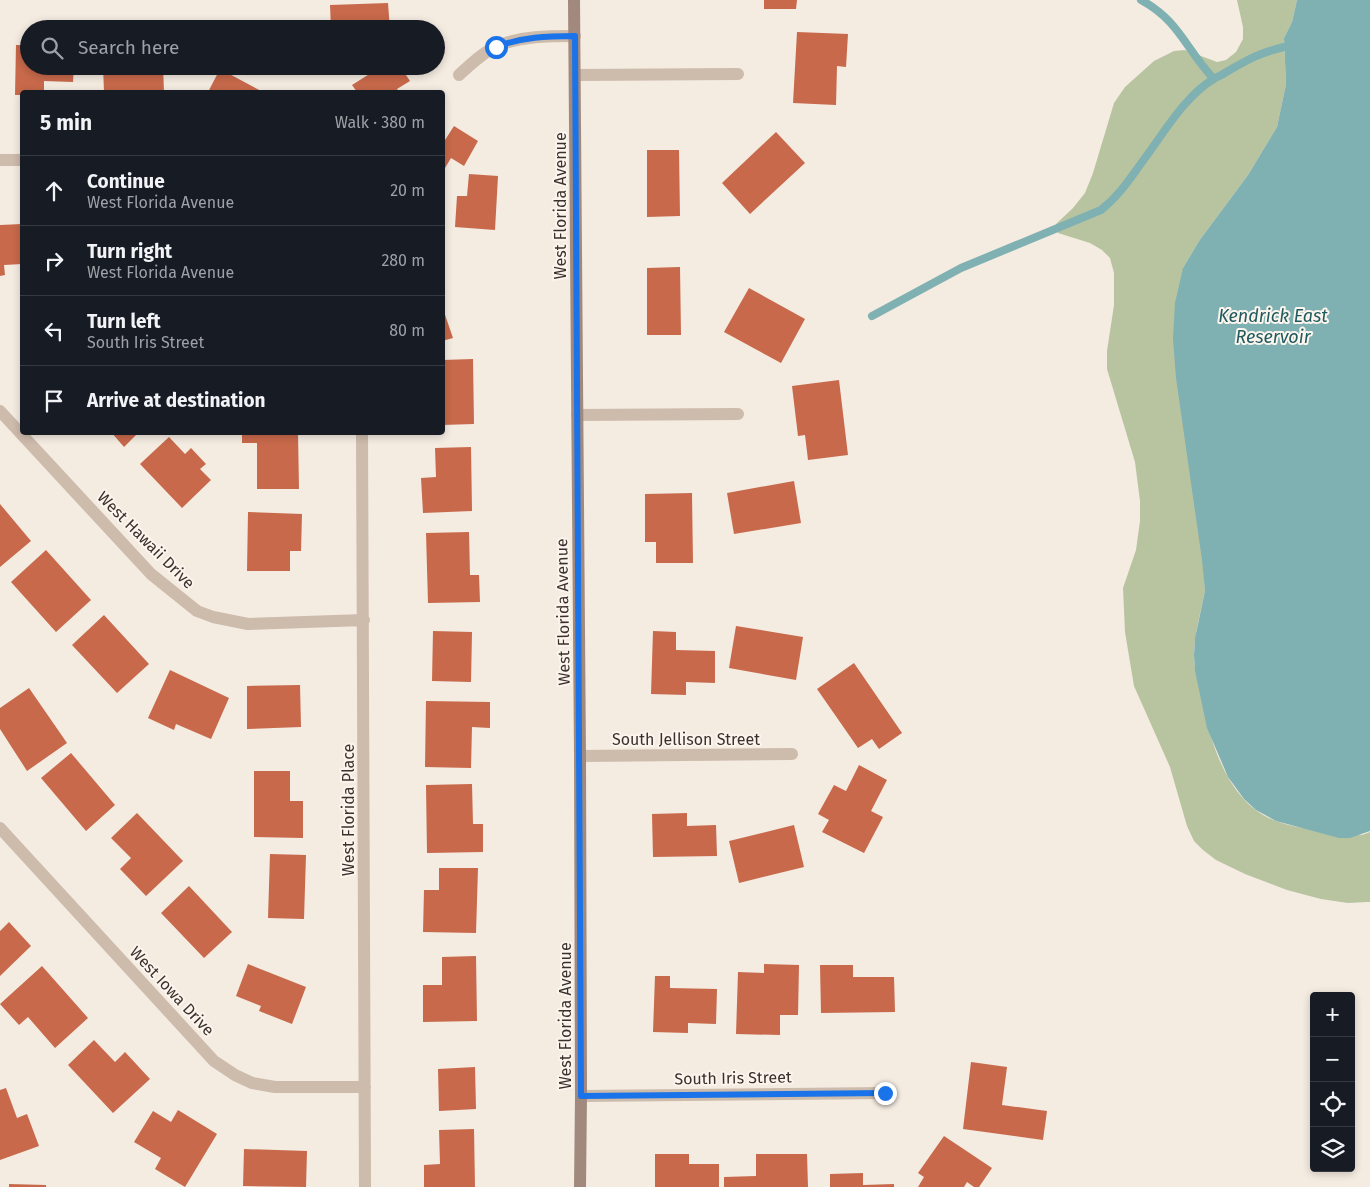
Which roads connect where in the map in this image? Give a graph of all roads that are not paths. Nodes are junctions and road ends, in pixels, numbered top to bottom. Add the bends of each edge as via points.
1 (574, 0) edge
2 (575, 36) junction
3 (738, 74) dead end
4 (576, 75) junction
5 (459, 76) dead end
6 (0, 160) edge
7 (20, 160) edge
8 (0, 411) edge
9 (738, 414) dead end
10 (577, 415) junction
11 (20, 432) edge
12 (22, 435) edge
13 (362, 435) edge
14 (364, 620) junction
15 (792, 754) dead end
16 (580, 756) junction
17 (0, 828) edge
18 (365, 1087) junction
19 (885, 1093) dead end
20 (581, 1096) junction
21 (365, 1187) edge
22 (580, 1187) edge

1 - 2 street, West Florida Avenue
2 - 4 street, West Florida Avenue
2 - 5 street via 534,37 508,42 485,53
3 - 4 street
4 - 10 street, West Florida Avenue
6 - 7 street
8 - 11 street, West Hawaii Drive
9 - 10 street
10 - 16 street, West Florida Avenue
12 - 14 street, West Hawaii Drive via 152,574 196,611 248,624
13 - 14 street, West Florida Place
14 - 18 street, West Florida Place
15 - 16 street, South Jellison Street
16 - 20 street, West Florida Avenue
17 - 18 street, West Iowa Drive via 221,1066 252,1083 275,1087
18 - 21 street, West Florida Place
19 - 20 street, South Iris Street
20 - 22 street, West Florida Avenue

